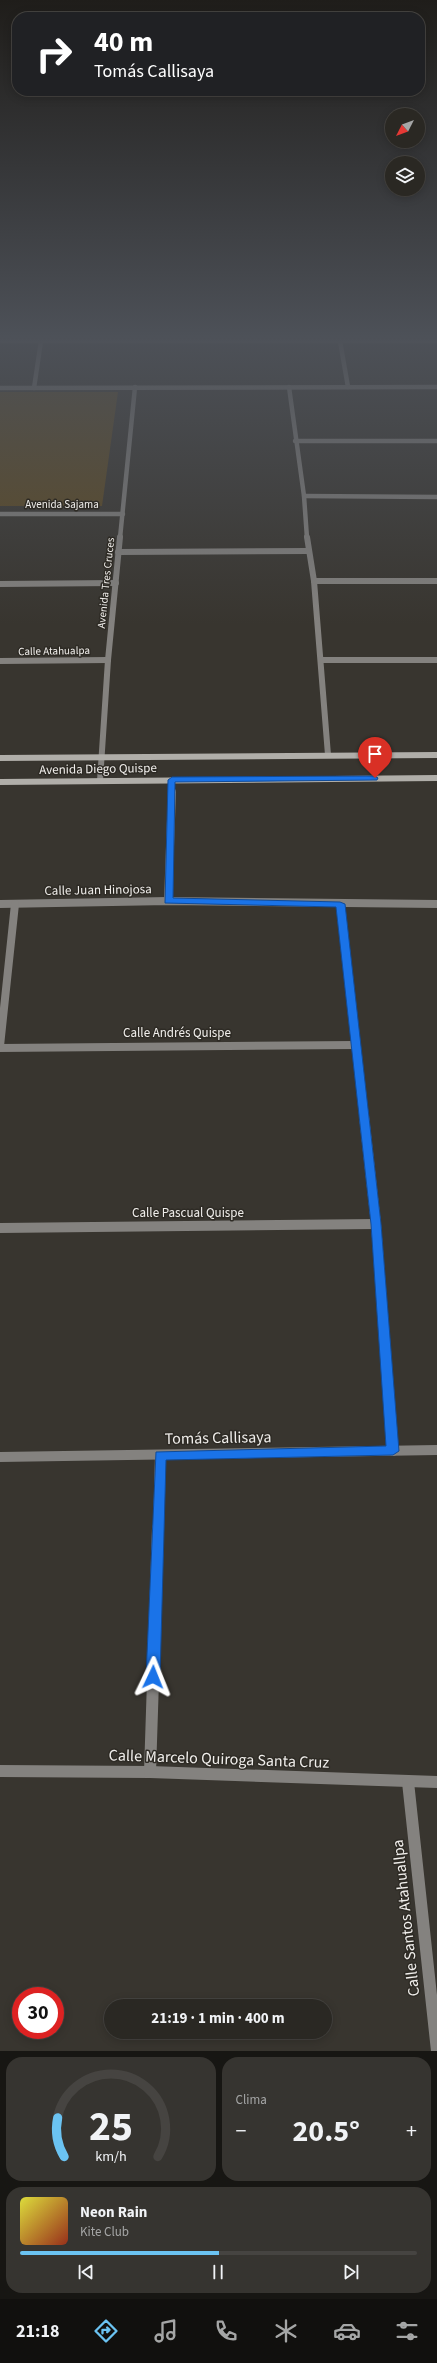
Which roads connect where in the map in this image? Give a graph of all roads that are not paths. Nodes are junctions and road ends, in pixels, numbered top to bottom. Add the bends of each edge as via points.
1 (131, 432) edge
2 (294, 432) edge
3 (295, 441) junction
4 (437, 441) edge
5 (304, 496) junction
6 (437, 497) edge
7 (0, 514) edge
8 (123, 514) junction
9 (308, 551) junction
10 (118, 552) junction
11 (314, 581) junction
12 (437, 581) edge
13 (116, 583) junction
14 (0, 584) edge
15 (108, 660) junction
16 (321, 660) junction
17 (437, 660) edge
18 (0, 661) edge
19 (328, 755) junction
20 (437, 756) edge
21 (100, 757) junction
22 (0, 758) edge
23 (437, 778) edge
24 (172, 780) junction
25 (100, 781) junction
26 (0, 782) edge
27 (168, 901) junction
28 (0, 904) edge
29 (15, 904) junction
30 (340, 904) junction
31 (437, 904) edge
32 (355, 1045) junction
33 (0, 1047) edge
34 (376, 1224) junction
35 (0, 1228) edge
36 (437, 1450) edge
37 (393, 1451) junction
38 (160, 1455) junction
39 (0, 1457) edge
40 (0, 1771) edge
41 (150, 1772) junction
42 (408, 1782) junction
43 (437, 1782) edge
44 (437, 2051) edge

1 - 8 street, Avenida Tres Cruces
2 - 3 street
3 - 4 street
3 - 5 street
5 - 6 street
5 - 9 street
7 - 8 street, Avenida Sajama
8 - 10 street, Avenida Tres Cruces
9 - 10 street
9 - 11 street
10 - 13 street, Avenida Tres Cruces
11 - 12 street
11 - 16 street
13 - 14 street
13 - 15 street, Avenida Tres Cruces
15 - 18 street, Calle Atahualpa
15 - 21 street, Avenida Tres Cruces
16 - 17 street
16 - 19 street
19 - 20 street, Avenida Diego Quispe
19 - 21 street, Avenida Diego Quispe
21 - 22 street, Avenida Diego Quispe
21 - 25 street, Avenida Tres Cruces
23 - 24 street, Avenida Diego Quispe
24 - 25 street, Avenida Diego Quispe
24 - 27 street
25 - 26 street, Avenida Diego Quispe
27 - 29 street, Calle Juan Hinojosa
27 - 30 street, Calle Juan Hinojosa
28 - 29 street, Calle Juan Hinojosa
29 - 33 street
30 - 31 street, Calle Juan Hinojosa
30 - 32 street
32 - 33 street, Calle Andrés Quispe
32 - 34 street
34 - 35 street, Calle Pascual Quispe
34 - 37 street
36 - 37 street, Tomás Callisaya
37 - 38 street, Tomás Callisaya
38 - 39 street, Tomás Callisaya
38 - 41 street
40 - 41 street, Calle Marcelo Quiroga Santa Cruz
41 - 42 street, Calle Marcelo Quiroga Santa Cruz
42 - 43 street, Calle Marcelo Quiroga Santa Cruz
42 - 44 street, Calle Santos Atahuallpa

